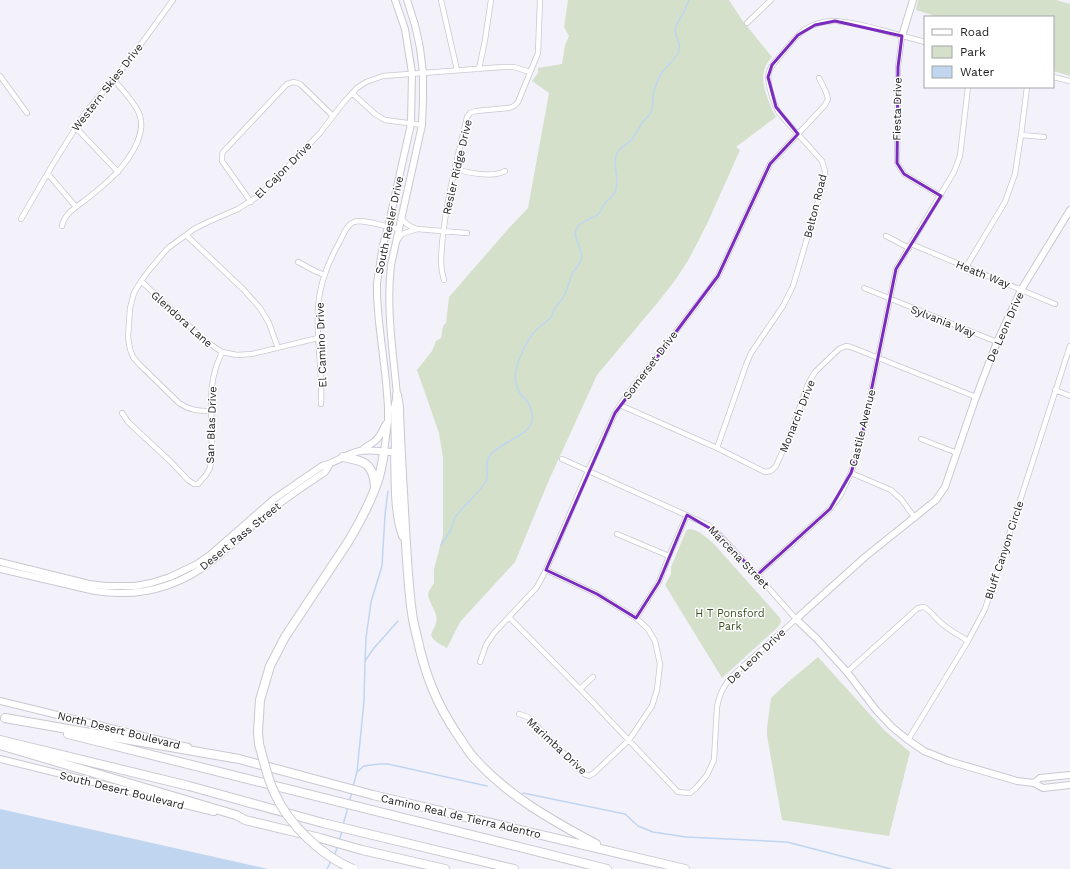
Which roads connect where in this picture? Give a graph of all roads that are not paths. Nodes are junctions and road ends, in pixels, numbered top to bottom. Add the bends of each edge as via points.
1 (173, 0) edge
2 (395, 0) edge
3 (407, 0) edge
4 (441, 0) edge
5 (491, 0) edge
6 (540, 0) edge
7 (771, 0) edge
8 (913, 0) edge
9 (747, 23) dead end
10 (902, 36) junction
11 (924, 42) edge
12 (479, 69) junction
13 (457, 70) junction
14 (530, 72) junction
15 (412, 73) junction
16 (423, 73) junction
17 (0, 76) edge
18 (1054, 77) edge
19 (819, 78) dead end
20 (113, 79) junction
21 (1070, 81) edge
22 (968, 88) edge
23 (1027, 88) edge
24 (352, 93) junction
25 (27, 114) dead end
26 (333, 116) junction
27 (411, 124) junction
28 (422, 125) junction
29 (75, 128) junction
30 (798, 134) junction
31 (1021, 135) junction
32 (1044, 136) dead end
33 (455, 169) junction
34 (505, 171) dead end
35 (118, 172) junction
36 (48, 174) junction
37 (941, 196) junction
38 (251, 202) junction
39 (76, 207) junction
40 (1070, 210) edge
41 (402, 218) junction
42 (21, 219) dead end
43 (62, 226) dead end
44 (388, 227) junction
45 (399, 229) junction
46 (417, 229) junction
47 (443, 231) junction
48 (467, 233) dead end
49 (186, 235) junction
50 (886, 236) dead end
51 (396, 242) junction
52 (910, 246) junction
53 (298, 262) dead end
54 (966, 267) junction
55 (324, 275) junction
56 (444, 280) dead end
57 (141, 281) junction
58 (864, 288) dead end
59 (1021, 290) junction
60 (890, 298) junction
61 (1055, 304) dead end
62 (318, 338) junction
63 (997, 342) junction
64 (1070, 346) edge
65 (278, 348) junction
66 (222, 352) junction
67 (878, 358) junction
68 (1056, 390) junction
69 (397, 395) junction
70 (1070, 396) edge
71 (976, 397) junction
72 (321, 404) dead end
73 (620, 405) junction
74 (210, 411) junction
75 (122, 413) dead end
76 (388, 421) junction
77 (922, 439) dead end
78 (716, 448) junction
79 (361, 451) junction
80 (384, 452) junction
81 (395, 452) junction
82 (957, 452) junction
83 (343, 457) junction
84 (562, 459) dead end
85 (588, 471) junction
86 (851, 473) junction
87 (375, 488) junction
88 (687, 515) junction
89 (915, 518) junction
90 (252, 521) junction
91 (617, 534) dead end
92 (406, 544) junction
93 (669, 556) junction
94 (0, 562) edge
95 (0, 569) edge
96 (546, 570) junction
97 (757, 575) junction
98 (120, 587) junction
99 (120, 594) junction
100 (509, 617) junction
101 (636, 618) junction
102 (796, 619) junction
103 (968, 641) junction
104 (480, 662) dead end
105 (847, 672) junction
106 (593, 677) dead end
107 (580, 689) junction
108 (0, 700) edge
109 (519, 714) dead end
110 (3, 718) edge
111 (0, 740) edge
112 (629, 740) junction
113 (908, 740) junction
114 (0, 745) edge
115 (0, 759) edge
116 (239, 759) junction
117 (1070, 775) edge
118 (1034, 783) junction
119 (1070, 786) edge
120 (245, 820) junction
121 (605, 850) junction
122 (353, 869) edge
123 (445, 869) edge
124 (514, 869) edge
125 (607, 869) edge
126 (685, 869) edge

1 - 20 street, Western Skies Drive
2 - 15 street, South Resler Drive via 404,29
3 - 16 street, South Resler Drive via 415,25
4 - 13 street
5 - 12 street
6 - 14 street via 538,53
7 - 9 street
8 - 10 street, Fiesta Drive
10 - 11 street, Belton Road
10 - 30 street, Belton Road via 851,22 835,21 815,25 798,35 772,65 768,77 779,113
10 - 37 street, Fiesta Drive via 898,67 897,163 904,174
12 - 13 street, El Cajon Drive
12 - 14 street, El Cajon Drive via 507,67
13 - 16 street, El Cajon Drive
14 - 33 street, Resler Ridge Drive via 514,106 476,111 466,118
15 - 16 street, El Cajon Drive
15 - 24 street, El Cajon Drive via 376,78 362,84
15 - 27 street, South Resler Drive
16 - 28 street, South Resler Drive
17 - 25 street
18 - 21 street
19 - 30 street, Somerset Drive via 828,99 825,106
20 - 29 street, Western Skies Drive
20 - 35 street via 137,109 141,123 133,151
22 - 37 street, Castile Avenue via 960,156
23 - 31 street
24 - 26 street, El Cajon Drive
24 - 27 street via 380,118
26 - 38 street, El Cajon Drive via 270,185
26 - 38 street via 300,84 294,82 288,84 223,152 222,161
27 - 28 street
27 - 44 street, South Resler Drive
28 - 41 street, South Resler Drive
29 - 35 street
29 - 36 street, Western Skies Drive
30 - 73 street, Somerset Drive via 775,157 768,168 718,276
30 - 78 street, Belton Road via 822,161 824,181 793,286 783,306 751,353
31 - 32 street
31 - 54 street via 1015,174 1005,202
33 - 34 street via 476,174 496,174
33 - 47 street, Resler Ridge Drive
35 - 39 street
36 - 39 street
36 - 42 street, Western Skies Drive
37 - 52 street, Castile Avenue
38 - 49 street, El Cajon Drive
39 - 43 street via 65,216
40 - 59 street, De Leon Drive
41 - 45 street, South Resler Drive
41 - 46 street via 405,223
44 - 45 street, El Camino Drive
44 - 55 street, El Camino Drive via 362,221 350,224 332,254
44 - 76 street, South Resler Drive via 380,263 377,297
45 - 51 street, South Resler Drive
46 - 47 street
46 - 51 street via 402,234
47 - 48 street
47 - 56 street, Resler Ridge Drive via 441,266
49 - 57 street, El Cajon Drive via 168,248
49 - 65 street via 260,308 270,323
50 - 52 street
51 - 69 street, South Resler Drive via 391,265 389,308
52 - 54 street, Heath Way
52 - 60 street, Castile Avenue via 896,270
53 - 55 street
54 - 59 street, Heath Way
55 - 62 street, El Camino Drive via 319,298
57 - 66 street, Glendora Lane via 204,340
57 - 74 street, El Cajon Drive via 130,308 128,337 134,357 184,406 193,410
58 - 60 street, Sylvania Way
59 - 61 street, Heath Way
59 - 63 street, De Leon Drive
60 - 63 street, Sylvania Way
60 - 67 street, Castile Avenue
62 - 65 street, Glendora Lane
62 - 72 street, El Camino Drive
63 - 71 street, De Leon Drive
64 - 68 street, Bluff Canyon Circle
65 - 66 street, Glendora Lane via 242,355
66 - 74 street, San Blas Drive via 213,379
67 - 71 street, Monarch Drive
67 - 78 street, Monarch Drive via 846,346 839,349 815,372 808,384 789,437 776,466 771,471 761,471
67 - 86 street, Castile Avenue via 861,441
68 - 70 street
68 - 103 street, Bluff Canyon Circle via 990,595
69 - 81 street, South Resler Drive via 394,408
69 - 92 highway
71 - 82 street, De Leon Drive
73 - 78 street, Monarch Drive
73 - 85 street, Somerset Drive
74 - 75 street, San Blas Drive via 210,468 196,484 188,480 128,422
76 - 79 street via 379,437
76 - 80 street, South Resler Drive
77 - 82 street
79 - 80 street, Desert Pass Street
79 - 83 street, Desert Pass Street
80 - 81 street, Desert Pass Street
80 - 87 highway
81 - 92 highway via 399,526
82 - 89 street, De Leon Drive via 946,487 936,500
83 - 87 highway via 367,464 374,476
83 - 90 street, Desert Pass Street via 322,466 274,499
84 - 85 street, Marcena Street
85 - 88 street, Marcena Street
85 - 96 street, Somerset Drive
86 - 89 street via 891,490
86 - 97 street, Castile Avenue via 840,496 830,509
87 - 122 highway, bridge via 365,513 348,542 275,654 260,700 258,732 265,769 272,788 288,816 317,847
88 - 93 street
88 - 97 street, Marcena Street via 718,533
89 - 102 street, De Leon Drive via 865,557
90 - 98 street, Desert Pass Street via 210,555 185,571 151,583
90 - 99 street, Desert Pass Street via 214,560 188,577 156,589
91 - 93 street
92 - 121 highway via 412,615 420,651 433,692 454,730 474,758 501,783 541,813
93 - 101 street via 659,582
94 - 98 street, Desert Pass Street via 89,584
95 - 99 street, Desert Pass Street via 95,591
96 - 100 street, Somerset Drive via 534,590
96 - 101 street, Marimba Drive via 597,594
97 - 102 street, Marcena Street
98 - 99 street
100 - 104 street, Somerset Drive via 488,641
100 - 107 street, De Leon Drive
101 - 112 street, Marimba Drive via 656,641 660,664 652,706
102 - 105 street, Marcena Street
102 - 112 street, De Leon Drive via 730,678 722,690 716,707 714,760 707,775 690,793 678,792
103 - 105 street via 939,622 931,611 924,607 918,608
103 - 113 street, Bluff Canyon Circle
105 - 113 street, Marcena Street via 876,710
106 - 107 street
107 - 112 street, De Leon Drive
108 - 116 street, North Desert Boulevard
109 - 112 street, Marimba Drive via 528,717 588,776
110 - 116 highway, Camino Real de Tierra Adentro
110 - 125 highway
111 - 124 highway
113 - 118 street, Marcena Street via 924,751 949,761 1017,781
114 - 120 highway via 236,815
115 - 120 street, South Desert Boulevard
116 - 121 highway, Camino Real de Tierra Adentro via 373,795
117 - 118 street via 1040,778
118 - 119 street, Marcena Street via 1043,788
120 - 123 highway
121 - 126 highway, Camino Real de Tierra Adentro

